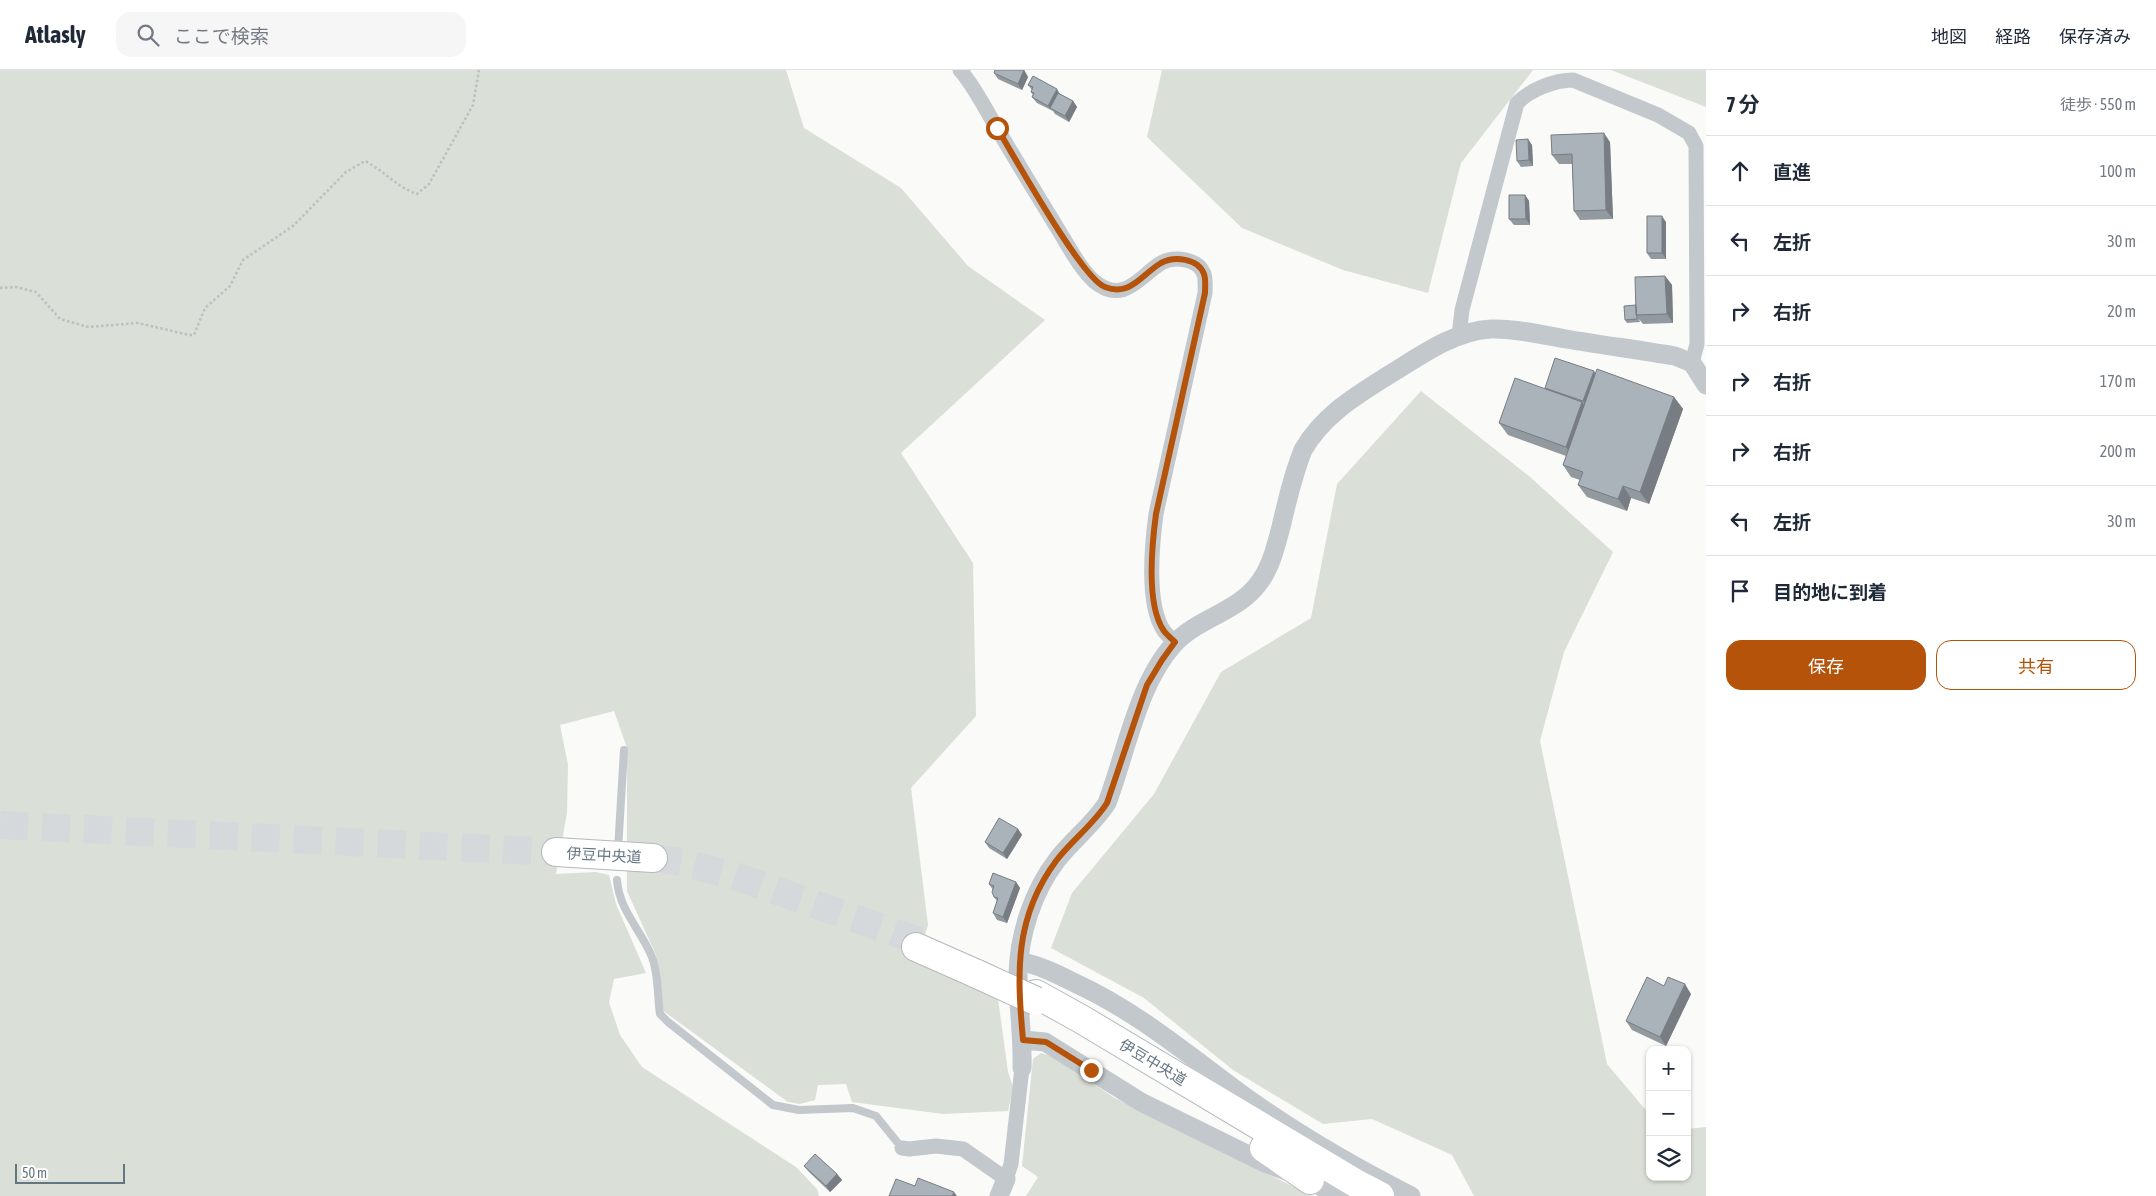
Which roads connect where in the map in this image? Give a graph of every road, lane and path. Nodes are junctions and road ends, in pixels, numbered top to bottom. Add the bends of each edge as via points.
1 (479, 70) edge
2 (960, 70) edge
3 (0, 288) edge
4 (1459, 336) junction
5 (1692, 362) junction
6 (1706, 386) edge
7 (1175, 642) junction
8 (624, 750) dead end
9 (618, 850) dead end
10 (556, 857) tunnel mouth
11 (653, 862) tunnel mouth
12 (617, 880) dead end
13 (918, 944) tunnel mouth
14 (1019, 961) junction
15 (1040, 999) junction
16 (1023, 1040) junction
17 (1133, 1057) junction
18 (1022, 1068) joint
19 (1251, 1101) junction
20 (902, 1148) joint
21 (1310, 1180) junction
22 (1003, 1188) edge
23 (1337, 1196) edge
24 (1365, 1196) edge
25 (1380, 1196) edge
26 (1411, 1196) edge

1 - 3 path via 473,105 429,184 417,194 403,189 365,161 346,172 293,226 243,260 230,286 205,308 194,335 138,323 88,327 60,319 36,292 16,286
2 - 7 street via 1064,238 1096,282 1104,287 1123,289 1141,281 1161,263 1174,259 1184,259 1204,273 1205,293 1153,538 1156,612 1164,632
4 - 5 street via 1490,329 1522,332 1675,356
4 - 5 street via 1462,310 1517,103 1524,96 1560,80 1573,80 1658,115 1689,133 1696,146 1698,324
4 - 7 street via 1351,398 1329,416 1303,450 1273,556 1263,578 1236,606
5 - 6 street
7 - 14 street via 1147,685 1107,803 1057,860 1034,900 1024,930
8 - 9 lane
10 - 11 highway, 伊豆中央道
12 - 20 lane via 623,907 652,957 658,980 660,1014 664,1018 772,1105 799,1110 853,1108 876,1116
13 - 15 highway, 伊豆中央道, bridge
14 - 16 street
14 - 19 street via 1048,970 1119,1005
15 - 17 highway, 伊豆中央道
15 - 19 highway via 1082,1010
15 - 25 highway, 伊豆中央道
16 - 18 street
16 - 21 street via 1046,1042 1156,1110 1265,1163
17 - 21 highway via 1188,1099
17 - 24 highway, 伊豆中央道
18 - 22 street via 1012,1156
19 - 26 street via 1359,1169
20 - 22 street via 952,1146 962,1149
21 - 23 street

